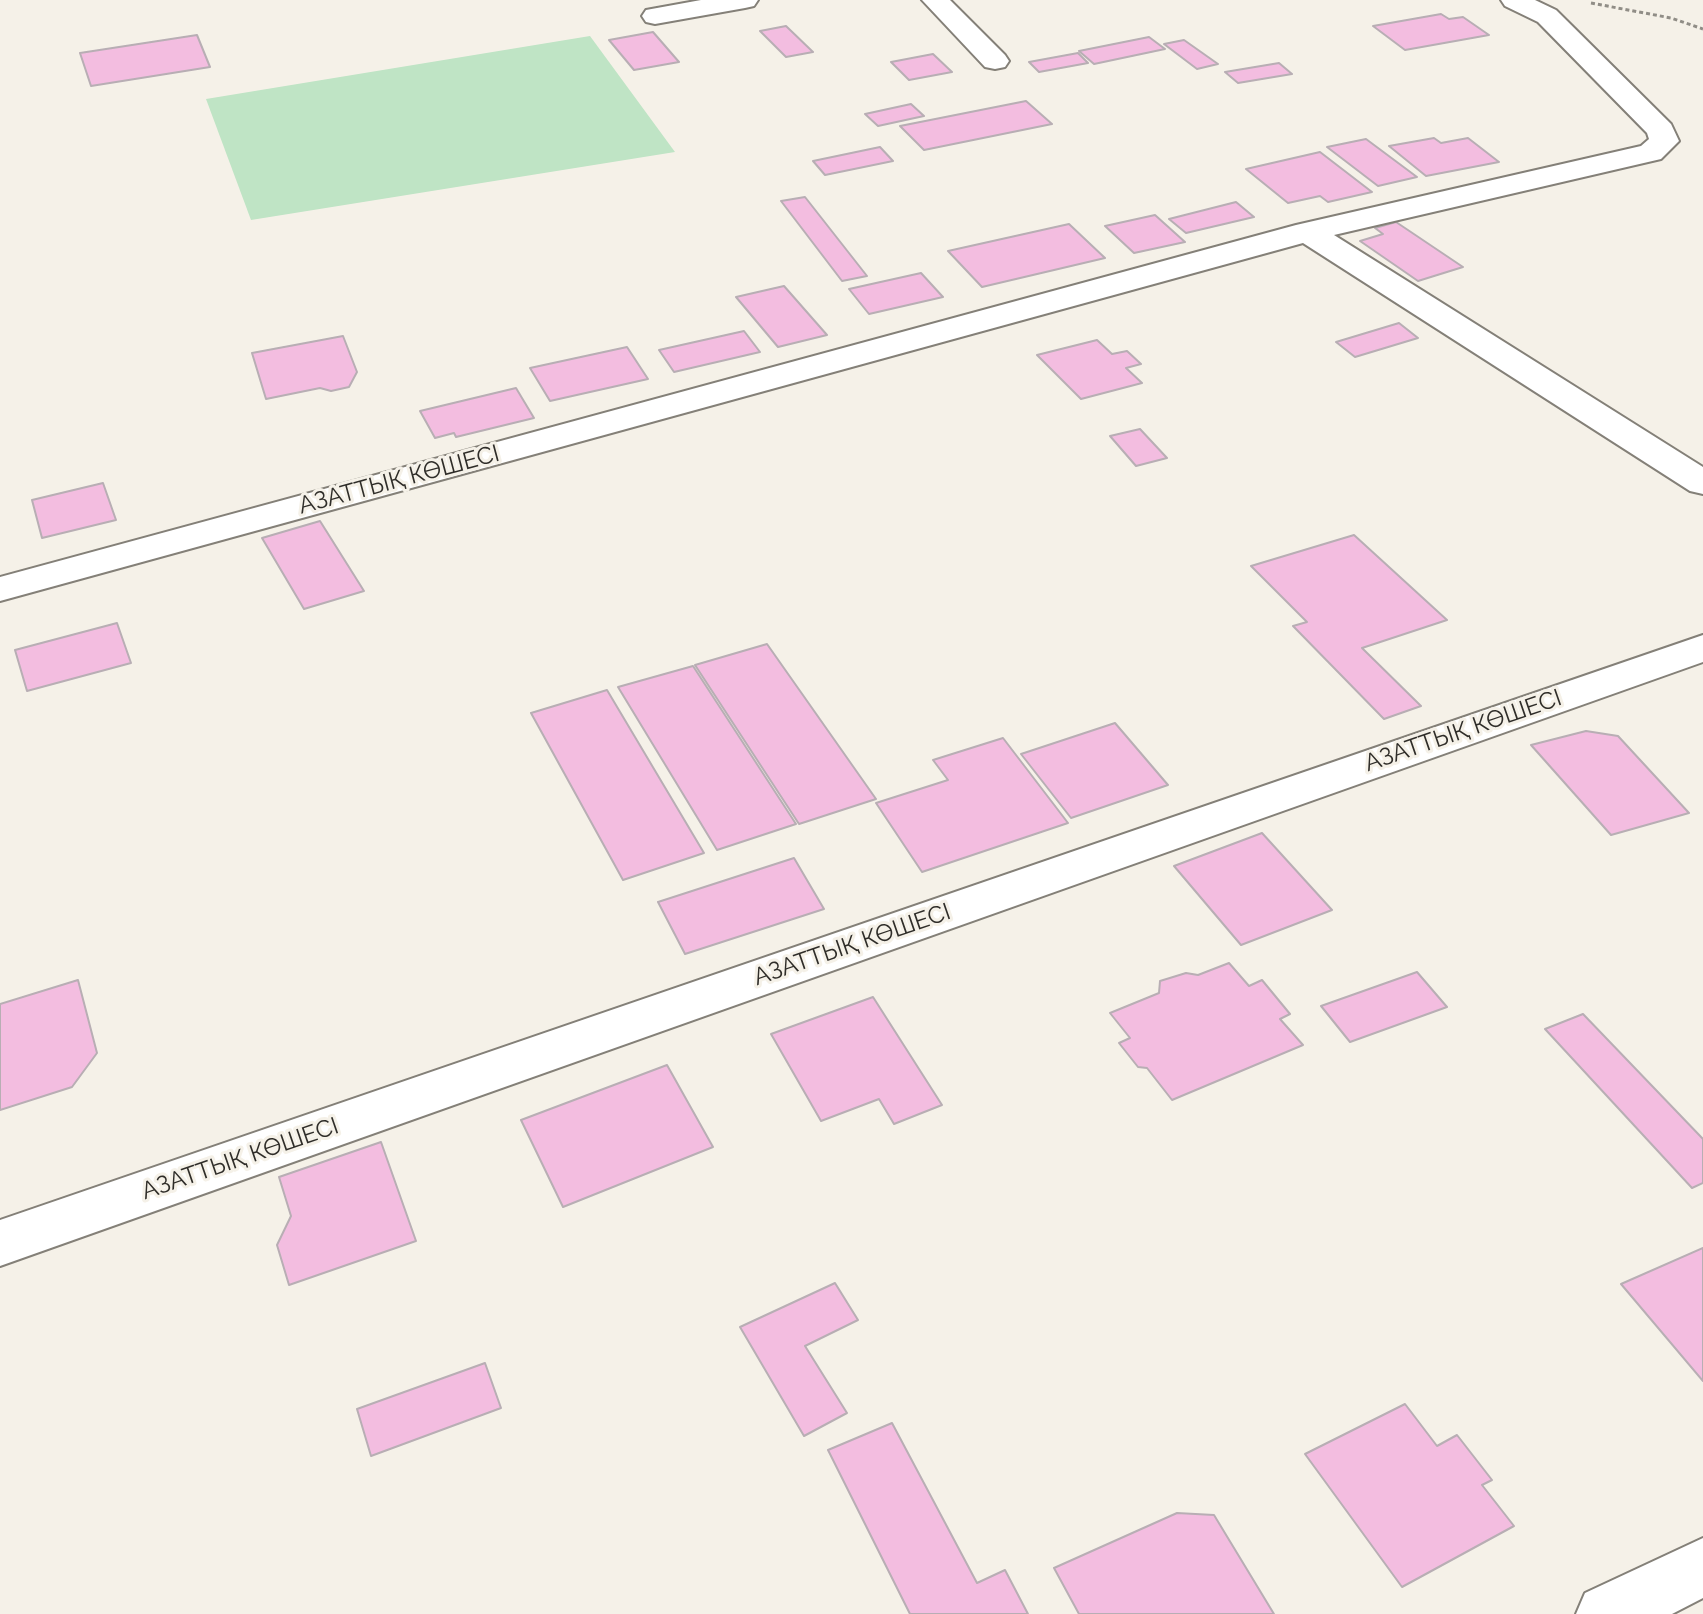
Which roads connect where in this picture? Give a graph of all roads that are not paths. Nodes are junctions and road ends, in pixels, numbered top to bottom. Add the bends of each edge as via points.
1 (745, 0) edge
2 (935, 0) edge
3 (1514, 0) edge
4 (655, 16) dead end
5 (995, 61) dead end
6 (1307, 232) junction
7 (1703, 483) edge
8 (0, 589) edge
9 (1703, 648) edge
10 (0, 1243) edge
11 (1703, 1567) edge
12 (1607, 1614) edge

1 - 4 street
2 - 5 street
3 - 6 street, АЗАТТЫҚ КӨШЕСІ via 1547,16 1661,130 1664,141 1651,153
6 - 7 street
6 - 8 street, АЗАТТЫҚ КӨШЕСІ
9 - 10 street, АЗАТТЫҚ КӨШЕСІ
11 - 12 street

